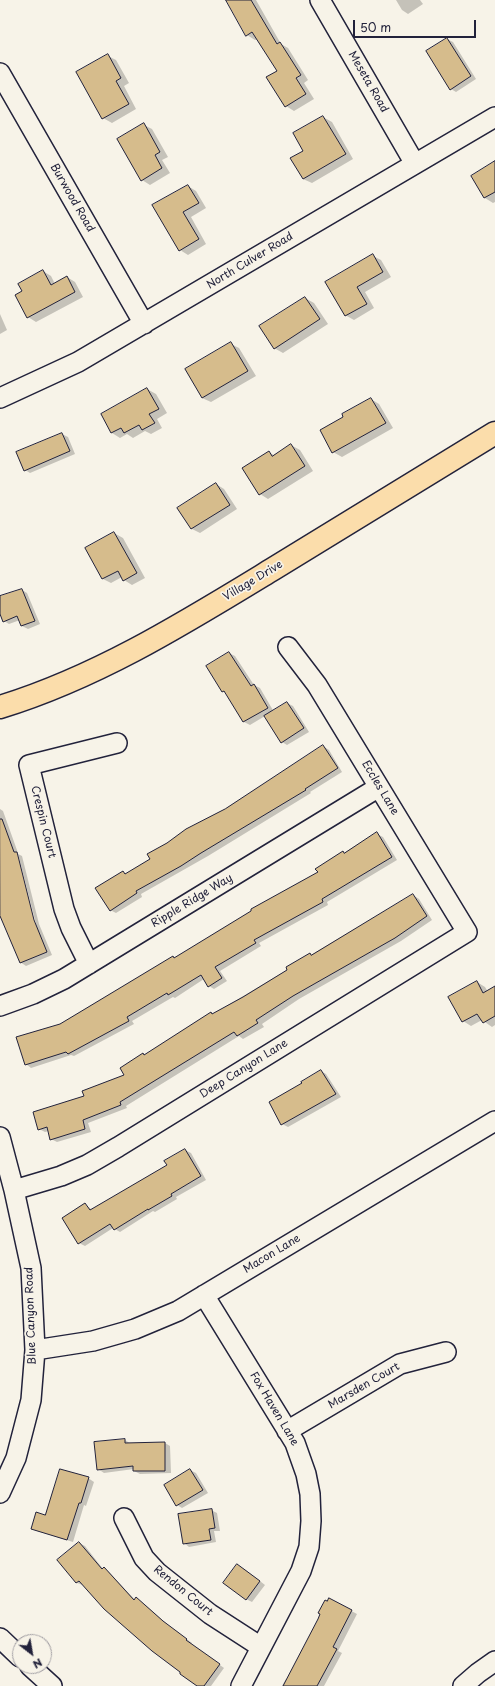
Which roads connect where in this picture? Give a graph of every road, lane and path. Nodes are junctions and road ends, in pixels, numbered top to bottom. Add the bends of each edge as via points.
1 (320, 0) edge
2 (0, 73) edge
3 (495, 117) edge
4 (415, 164) junction
5 (144, 324) junction
6 (0, 398) edge
7 (495, 434) edge
8 (288, 647) dead end
9 (0, 707) edge
10 (117, 743) dead end
11 (379, 787) junction
12 (467, 932) joint
13 (89, 964) junction
14 (0, 1006) edge
15 (495, 1121) edge
16 (0, 1137) edge
17 (14, 1190) junction
18 (204, 1295) junction
19 (35, 1350) junction
20 (446, 1352) dead end
21 (287, 1430) junction
22 (0, 1493) edge
23 (124, 1518) dead end
24 (0, 1638) edge
25 (261, 1647) junction
26 (12, 1649) edge
27 (495, 1661) edge
28 (39, 1674) edge
29 (52, 1686) edge
30 (241, 1686) edge
31 (463, 1686) edge

1 - 4 street, Meseta Road
2 - 5 street, Burwood Road
3 - 4 street, North Culver Road
4 - 5 street, North Culver Road
5 - 6 street, North Culver Road via 78,362
7 - 9 main road, Village Drive via 187,622 130,653 74,679
8 - 11 street, Eccles Lane via 317,685
10 - 13 street, Crespin Court via 29,765 64,909
11 - 12 street, Eccles Lane
11 - 13 street, Ripple Ridge Way
12 - 17 street, Deep Canyon Lane via 118,1147 68,1173
13 - 14 street, Ripple Ridge Way via 33,994
15 - 18 street, Macon Lane
16 - 17 street, Blue Canyon Road
17 - 19 street, Blue Canyon Road via 31,1268
18 - 19 street, Macon Lane via 178,1311 135,1329 93,1342
18 - 21 street, Fox Haven Lane
19 - 22 street, Blue Canyon Road via 31,1400 16,1458
20 - 21 street, Marsden Court via 400,1364
21 - 25 street, Fox Haven Lane via 295,1443 310,1494 309,1547 301,1571
23 - 25 street, Rendon Court via 144,1558 157,1572 210,1614
24 - 26 street
25 - 30 street, Fox Haven Lane
27 - 31 street
28 - 29 street

